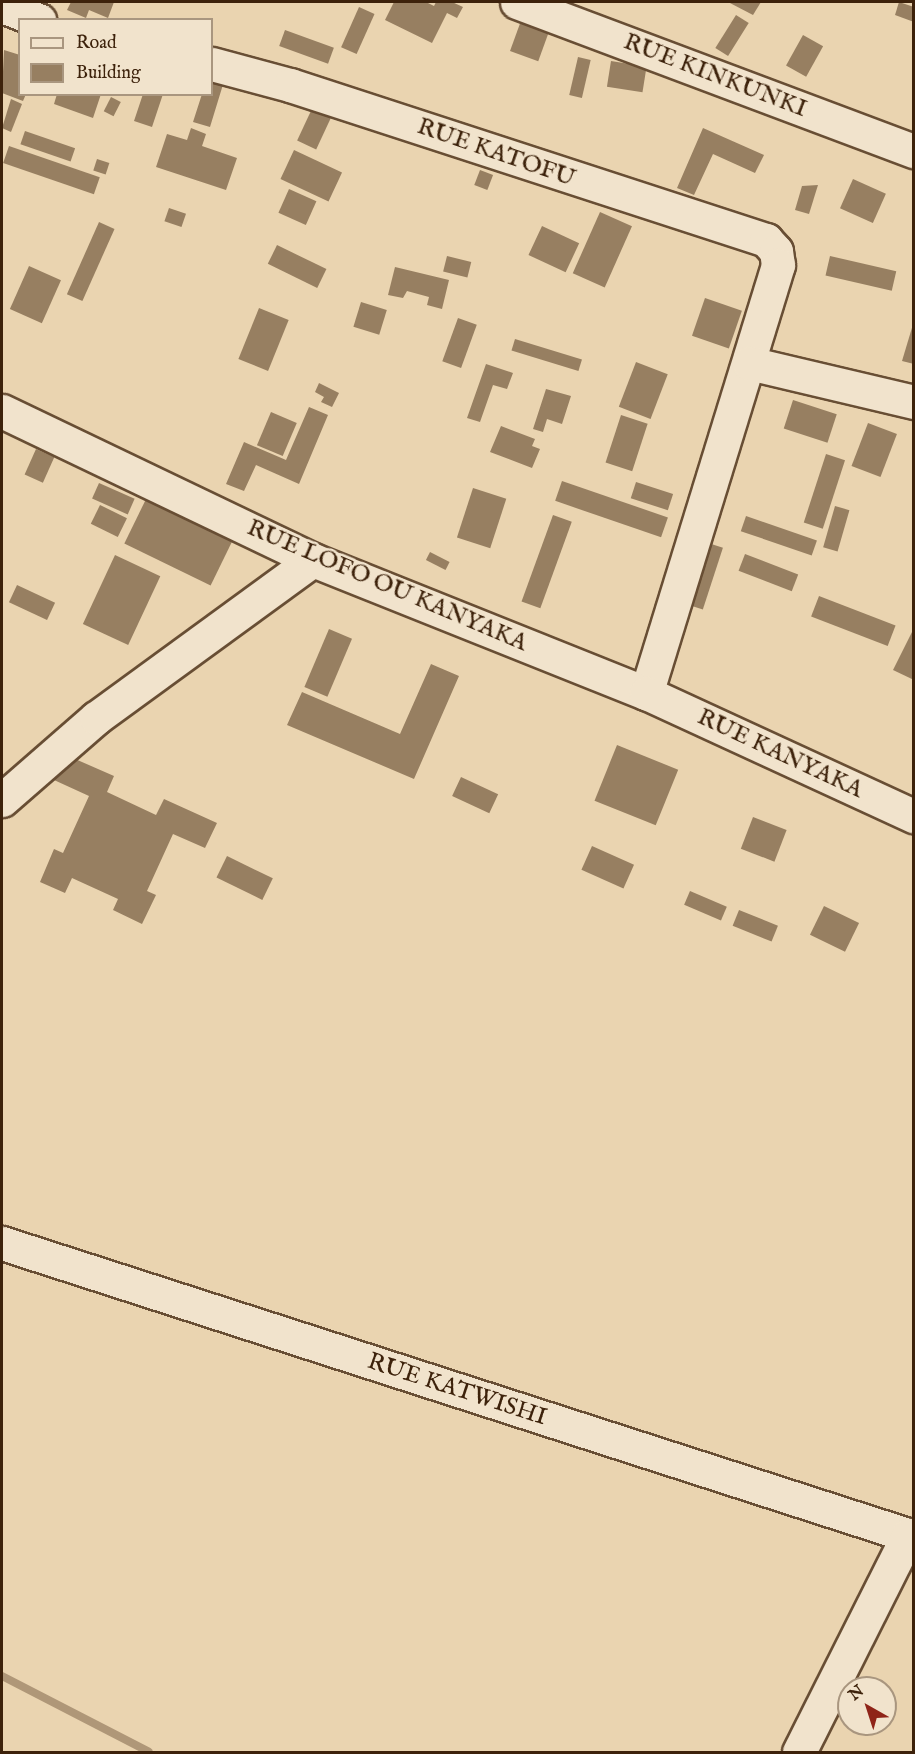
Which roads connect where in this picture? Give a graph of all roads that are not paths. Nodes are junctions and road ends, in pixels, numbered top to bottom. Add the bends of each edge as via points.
1 (517, 2) edge
2 (2, 6) edge
3 (34, 18) edge
4 (213, 64) edge
5 (914, 150) edge
6 (749, 363) junction
7 (914, 402) edge
8 (2, 411) edge
9 (313, 560) junction
10 (646, 693) junction
11 (2, 800) edge
12 (914, 816) edge
13 (2, 1243) edge
14 (911, 1536) edge
15 (799, 1752) edge

1 - 5 street, RUE KINKUNKI
2 - 3 street
4 - 6 street, RUE KATOFU via 290,85 766,240 776,251 778,265
6 - 7 street
6 - 10 street
8 - 9 street, RUE LOFO OU KANYAKA
9 - 10 street, RUE LOFO OU KANYAKA
9 - 11 street via 96,718
10 - 12 street, RUE KANYAKA
13 - 14 street, RUE KATWISHI
14 - 15 street

